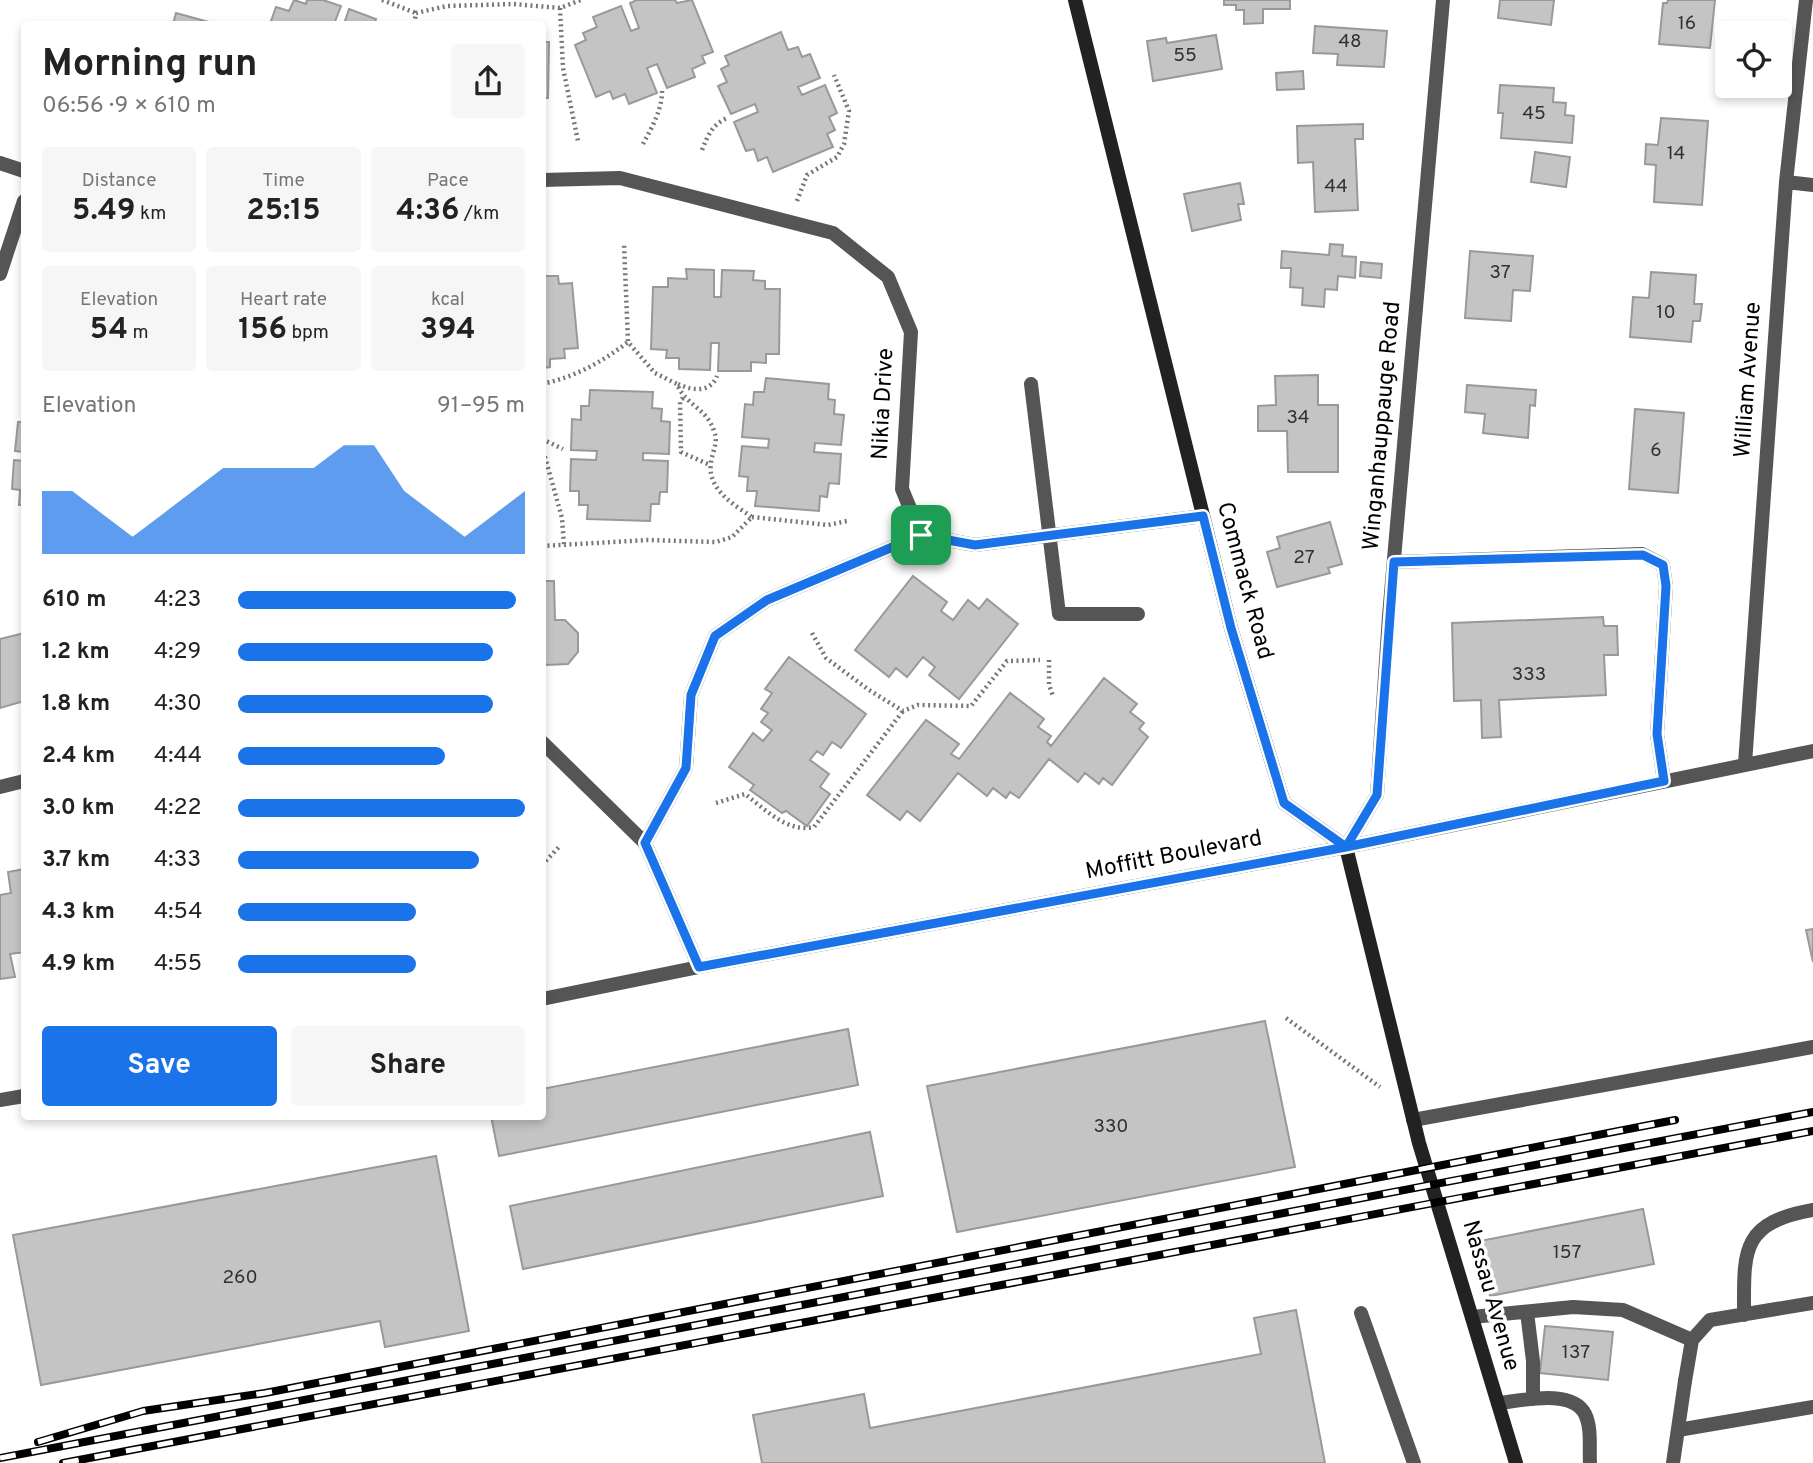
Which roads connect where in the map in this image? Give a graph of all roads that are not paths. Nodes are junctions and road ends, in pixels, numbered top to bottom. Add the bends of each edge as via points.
1 (1075, 0) edge
2 (1443, 0) edge
3 (1806, 0) edge
4 (0, 163) edge
5 (21, 170) edge
6 (546, 180) edge
7 (1786, 182) junction
8 (1813, 185) edge
9 (21, 210) edge
10 (0, 274) edge
11 (1031, 384) dead end
12 (1203, 516) junction
13 (921, 535) junction
14 (1050, 535) junction
15 (1394, 562) junction
16 (1138, 614) dead end
17 (546, 746) edge
18 (1813, 751) edge
19 (1745, 764) junction
20 (1664, 781) junction
21 (21, 782) edge
22 (0, 787) edge
23 (645, 843) junction
24 (1346, 847) junction
25 (699, 967) junction
26 (546, 998) edge
27 (1813, 1048) edge
28 (21, 1096) edge
29 (0, 1100) edge
30 (1413, 1120) junction
31 (1813, 1210) edge
32 (1813, 1303) edge
33 (1527, 1312) junction
34 (1361, 1313) dead end
35 (1744, 1315) junction
36 (1472, 1317) junction
37 (1692, 1340) junction
38 (1534, 1399) junction
39 (1498, 1403) junction
40 (1813, 1407) edge
41 (1678, 1430) junction
42 (1414, 1463) edge
43 (1516, 1463) edge
44 (1590, 1463) edge
45 (1673, 1463) edge

1 - 12 street, Commack Road
2 - 15 street, Winganhauppauge Road
3 - 7 street, William Avenue
4 - 5 street
6 - 13 street, Nikia Drive via 620,178 832,233 888,277 911,332 902,489
7 - 8 street
7 - 19 street, William Avenue
9 - 10 street
11 - 14 street
12 - 14 street
12 - 24 street, Commack Road via 1284,803
13 - 14 street via 975,545
13 - 23 street via 767,600 715,636 691,695 686,768
14 - 16 street via 1059,614
15 - 20 street via 1643,555 1663,565 1666,586 1657,734
15 - 24 street, Winganhauppauge Road via 1377,795
17 - 23 street
18 - 19 street, Moffitt Boulevard
19 - 20 street, Moffitt Boulevard
20 - 24 street, Moffitt Boulevard
21 - 22 street
23 - 25 street
24 - 25 street, Moffitt Boulevard
24 - 30 street
25 - 26 street, Moffitt Boulevard
27 - 30 street
28 - 29 street
30 - 36 street, Nassau Avenue
31 - 35 street via 1770,1221 1752,1239 1744,1263
32 - 35 street
33 - 36 street
33 - 37 street via 1573,1307 1623,1310
33 - 38 street
34 - 42 street
35 - 37 street via 1710,1320
36 - 39 street, Nassau Avenue
37 - 41 street
38 - 39 street
38 - 44 street via 1568,1399 1584,1413
39 - 43 street, Nassau Avenue
40 - 41 street
41 - 45 street

